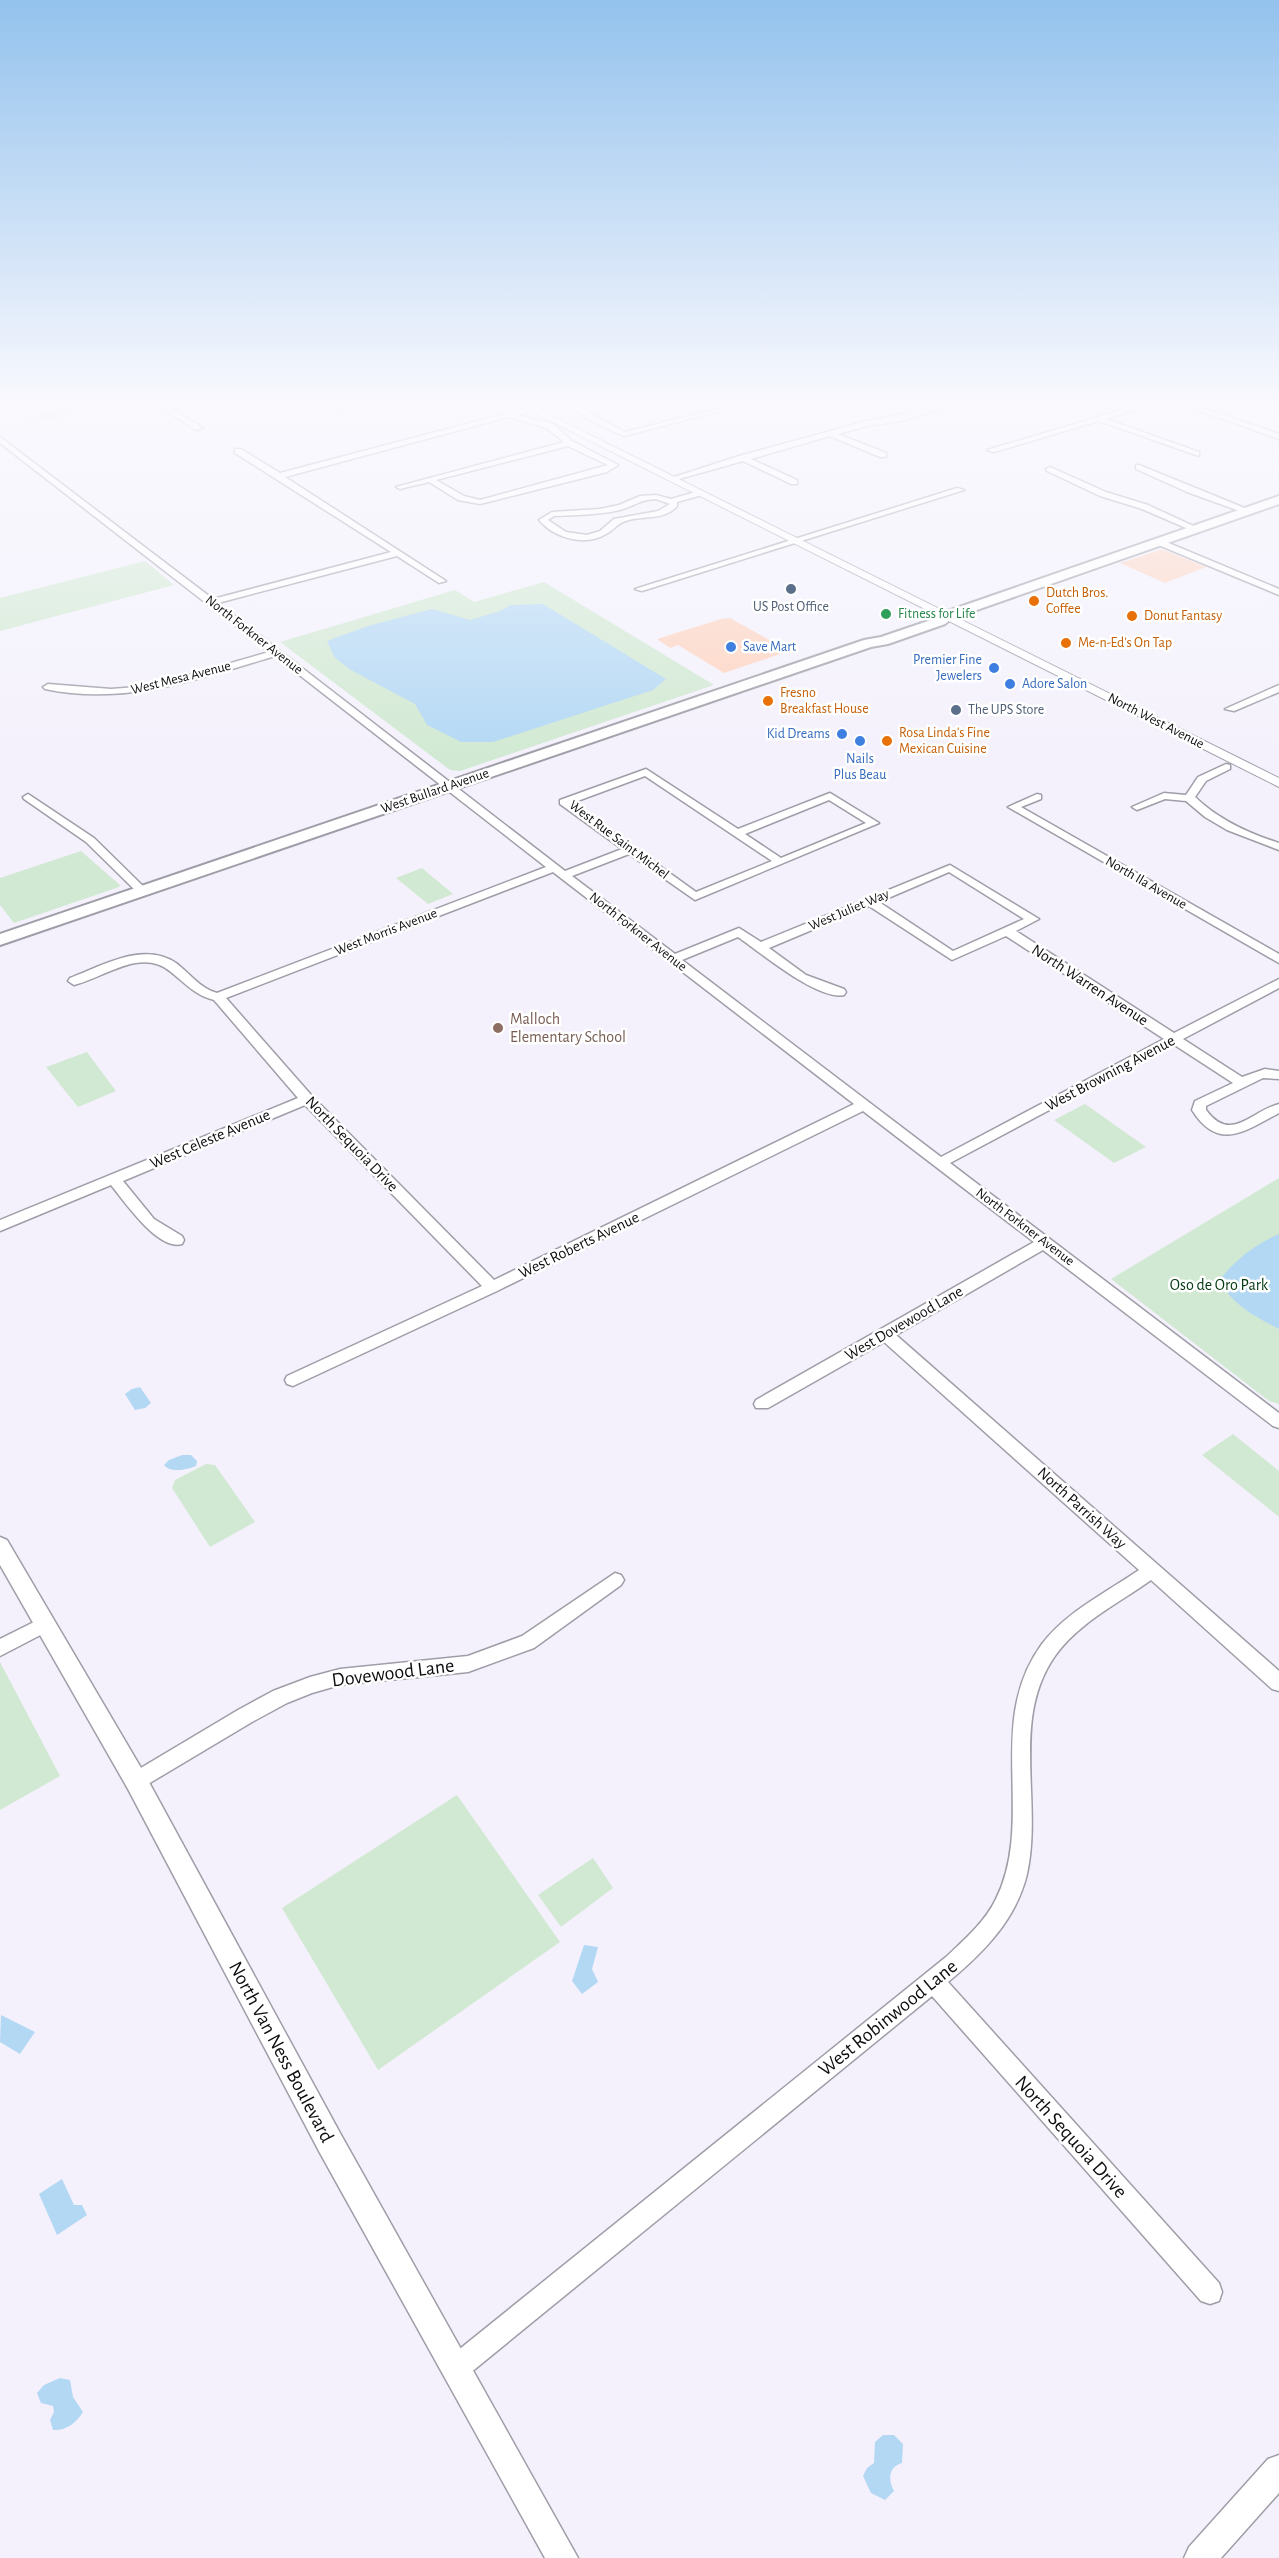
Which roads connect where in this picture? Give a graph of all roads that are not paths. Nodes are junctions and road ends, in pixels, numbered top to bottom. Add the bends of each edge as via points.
1 (107, 521) edge
2 (349, 521) edge
3 (544, 521) edge
4 (616, 521) edge
5 (757, 521) edge
6 (776, 521) edge
7 (861, 521) edge
8 (1178, 521) edge
9 (1218, 521) edge
10 (1196, 529) junction
11 (811, 537) junction
12 (797, 541) junction
13 (1159, 542) junction
14 (397, 553) junction
15 (442, 581) dead end
16 (1279, 584) edge
17 (1269, 588) junction
18 (639, 589) dead end
19 (1279, 592) edge
20 (212, 602) junction
21 (961, 611) junction
22 (946, 616) junction
23 (276, 652) junction
24 (48, 687) dead end
25 (1279, 688) edge
26 (1230, 709) dead end
27 (1143, 715) junction
28 (1226, 767) dead end
29 (1279, 770) edge
30 (1279, 783) edge
31 (449, 786) junction
32 (28, 797) dead end
33 (1037, 797) dead end
34 (1189, 798) junction
35 (1137, 807) dead end
36 (737, 833) junction
37 (1279, 847) edge
38 (635, 853) junction
39 (780, 862) junction
40 (564, 875) junction
41 (142, 891) junction
42 (870, 901) junction
43 (1007, 931) junction
44 (0, 940) edge
45 (749, 940) junction
46 (1279, 959) edge
47 (678, 963) junction
48 (74, 981) dead end
49 (1279, 983) edge
50 (840, 992) dead end
51 (218, 996) junction
52 (1173, 1039) junction
53 (1279, 1075) edge
54 (1242, 1083) junction
55 (307, 1099) junction
56 (863, 1105) junction
57 (1279, 1108) edge
58 (940, 1162) junction
59 (114, 1179) junction
60 (0, 1226) edge
61 (177, 1240) dead end
62 (1045, 1242) junction
63 (492, 1287) junction
64 (885, 1334) junction
65 (293, 1380) dead end
66 (762, 1404) dead end
67 (1279, 1422) edge
68 (0, 1546) edge
69 (1152, 1570) junction
70 (615, 1580) dead end
71 (46, 1624) junction
72 (0, 1648) edge
73 (1279, 1683) edge
74 (136, 1781) junction
75 (933, 1981) junction
76 (1210, 2292) dead end
77 (455, 2369) junction
78 (1279, 2470) edge
79 (562, 2558) edge
80 (1200, 2558) edge

1 - 20 street, North Forkner Avenue
2 - 14 street
3 - 4 street via 560,534 586,537 606,531
5 - 12 main road, North West Avenue
6 - 11 main road, North West Avenue
7 - 11 street
8 - 10 street
9 - 10 main road, West Bullard Avenue
10 - 13 main road, West Bullard Avenue
11 - 12 street
11 - 21 main road, North West Avenue
12 - 18 street
12 - 22 main road, North West Avenue
13 - 17 street
13 - 21 main road, West Bullard Avenue
14 - 15 street
14 - 20 street
16 - 17 street
17 - 19 street
20 - 23 street, North Forkner Avenue
21 - 22 main road, West Bullard Avenue
21 - 29 main road, North West Avenue
22 - 27 main road, North West Avenue
22 - 31 main road, West Bullard Avenue via 905,634
23 - 24 street, West Mesa Avenue via 133,691 107,693
23 - 31 street, North Forkner Avenue
25 - 26 street
27 - 29 main road via 1163,717
27 - 30 main road, North West Avenue
28 - 34 street via 1202,780
31 - 40 street, North Forkner Avenue
31 - 41 main road, West Bullard Avenue
32 - 41 street via 90,840
33 - 46 street, North Ila Avenue via 1013,807
34 - 35 street via 1164,796
34 - 37 street via 1205,814 1251,838
36 - 38 street, West Rue Saint Michel via 646,772 564,802
36 - 39 street, West Rue Saint Michel
36 - 39 street, West Rue Saint Michel via 830,796 874,824
38 - 39 street, West Rue Saint Michel via 695,897
38 - 40 street, West Morris Avenue
40 - 47 street, North Forkner Avenue
40 - 51 street, West Morris Avenue
41 - 44 main road, West Bullard Avenue
42 - 43 street via 952,956
42 - 43 street, West Juliet Way via 950,868 1033,919
42 - 45 street, West Juliet Way
43 - 52 street, North Warren Avenue
45 - 47 street, West Juliet Way
45 - 50 street via 802,978
47 - 56 street, North Forkner Avenue
48 - 51 street via 136,958 154,957 205,994
49 - 52 street, West Browning Avenue
51 - 55 street, North Sequoia Drive
52 - 54 street, North Warren Avenue
52 - 58 street, West Browning Avenue
53 - 54 street via 1257,1073
54 - 57 street via 1200,1104 1202,1116 1212,1124 1245,1128
55 - 59 street, West Celeste Avenue
55 - 63 street, North Sequoia Drive
56 - 58 street, North Forkner Avenue
56 - 63 street, West Roberts Avenue
58 - 62 street, North Forkner Avenue
59 - 60 street, West Celeste Avenue
59 - 61 street via 149,1224
62 - 64 street, West Dovewood Lane
62 - 67 street, North Forkner Avenue
63 - 65 street, West Roberts Avenue
64 - 66 street, West Dovewood Lane
64 - 69 street, North Parrish Way
68 - 71 street, North Van Ness Boulevard
69 - 73 street, North Parrish Way
69 - 75 street, West Robinwood Lane via 1072,1627 1048,1651 1032,1680 1022,1710 1022,1842 1017,1873 1005,1904 987,1932
70 - 74 street, Dovewood Lane via 528,1642 468,1664 340,1677 310,1685 245,1716
71 - 72 street
71 - 74 street, North Van Ness Boulevard
74 - 77 street, North Van Ness Boulevard
75 - 76 street, North Sequoia Drive
75 - 77 street, West Robinwood Lane
77 - 79 street, North Van Ness Boulevard
78 - 80 street

